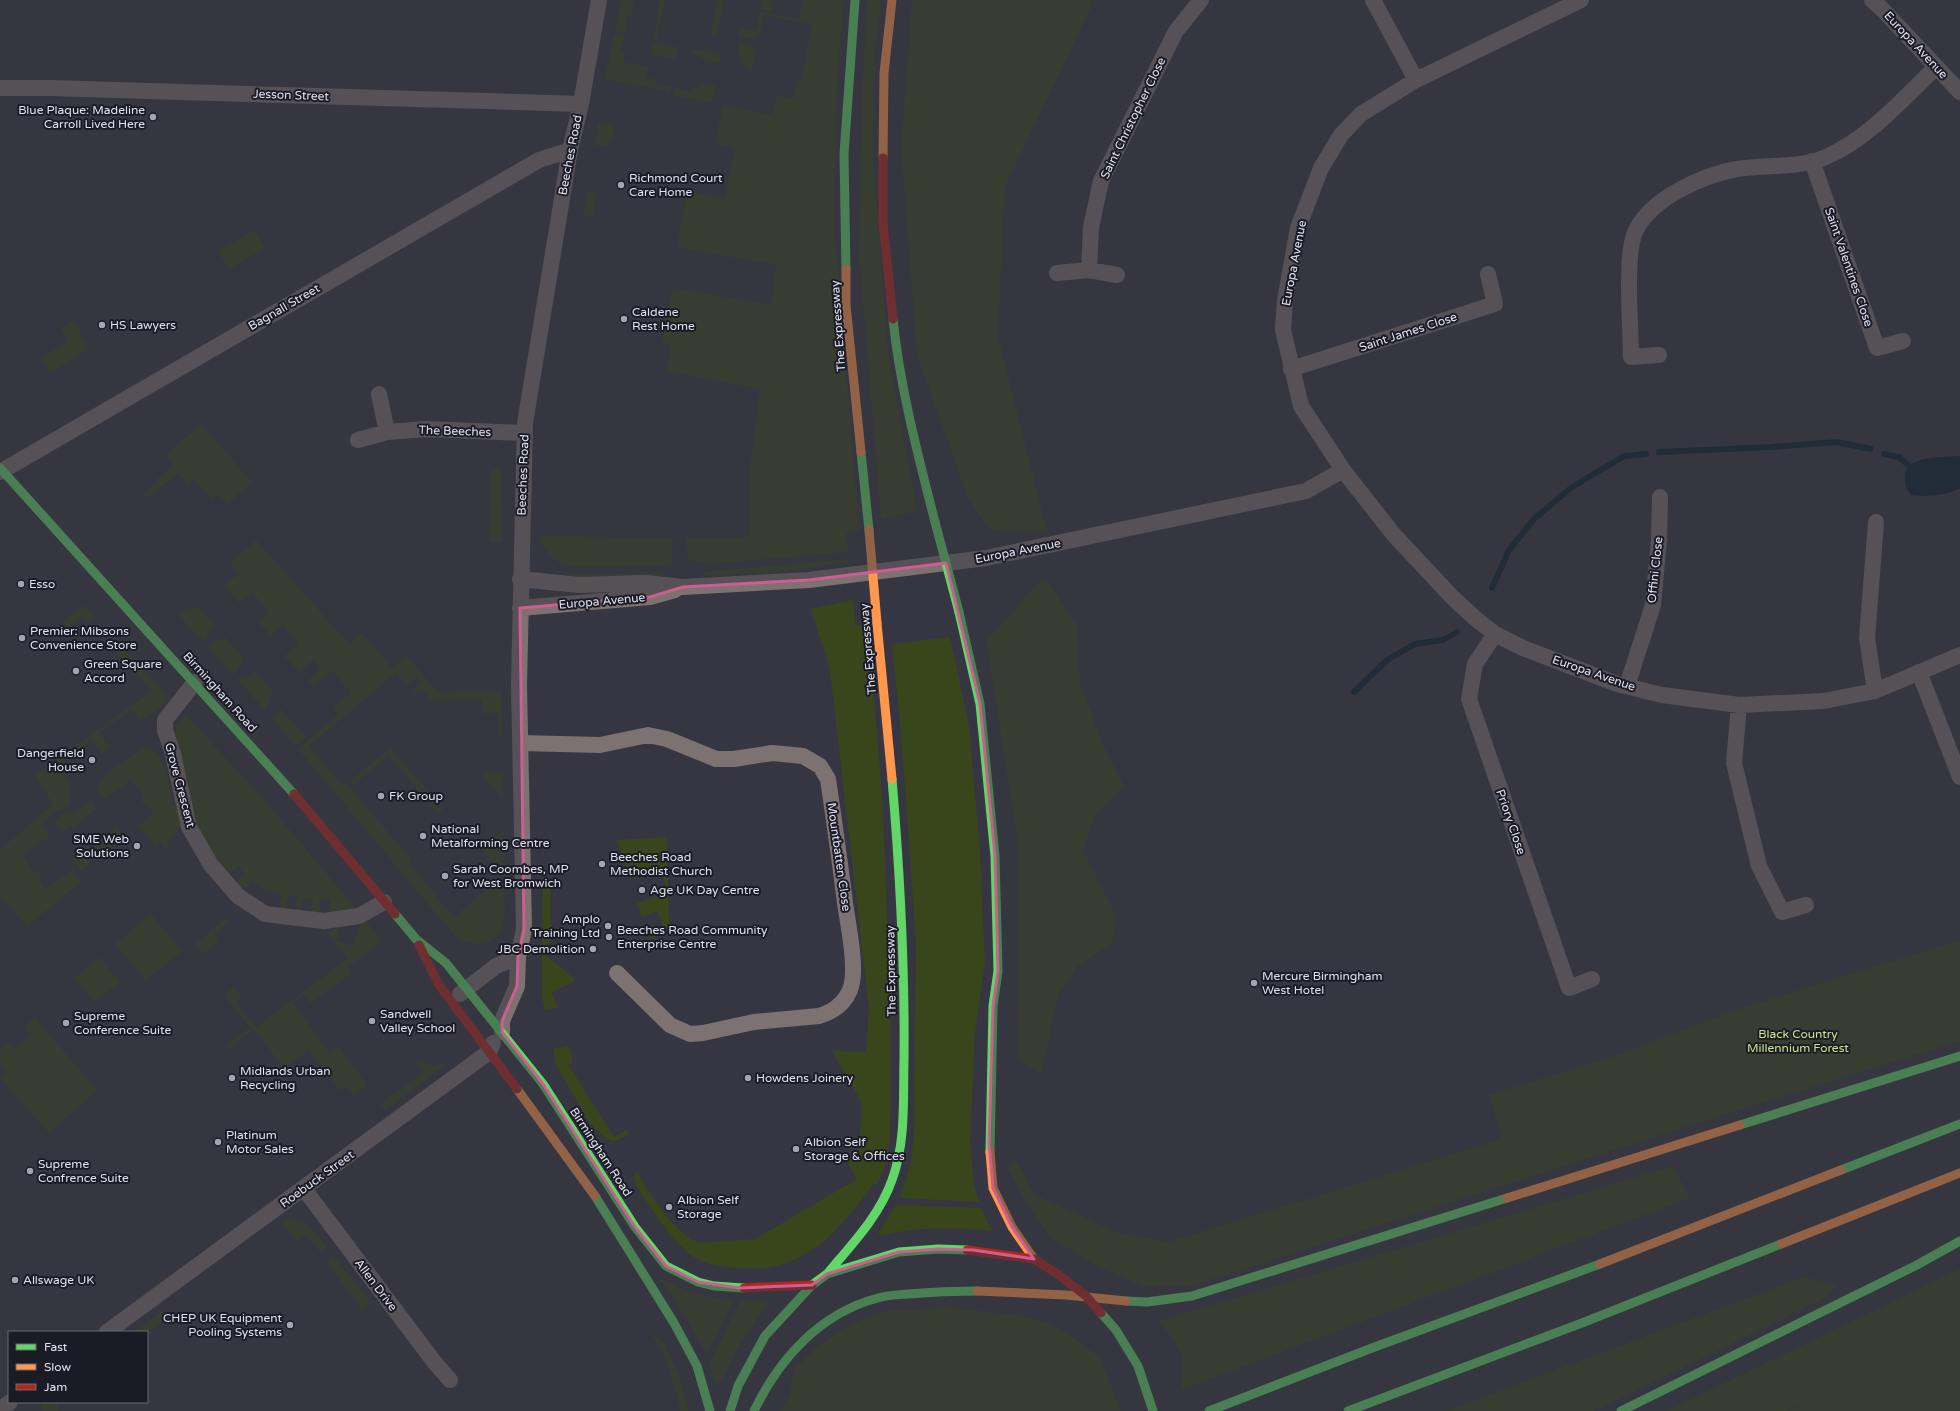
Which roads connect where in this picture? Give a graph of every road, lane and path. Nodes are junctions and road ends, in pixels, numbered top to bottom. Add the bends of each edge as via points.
1 (599, 0) edge
2 (855, 0) edge
3 (892, 0) edge
4 (1202, 0) edge
5 (1373, 0) edge
6 (1581, 0) edge
7 (1872, 0) edge
8 (1936, 67) junction
9 (1416, 80) junction
10 (0, 88) edge
11 (1960, 92) edge
12 (581, 104) junction
13 (570, 150) junction
14 (1812, 161) junction
15 (1089, 270) junction
16 (1057, 273) dead end
17 (1488, 274) dead end
18 (1117, 275) dead end
19 (1903, 341) dead end
20 (1659, 355) dead end
21 (1291, 369) junction
22 (379, 394) dead end
23 (387, 432) junction
24 (524, 433) junction
25 (358, 440) dead end
26 (0, 470) edge
27 (1343, 470) junction
28 (1660, 498) dead end
29 (1876, 522) dead end
30 (520, 579) junction
31 (683, 587) junction
32 (520, 608) junction
33 (1495, 634) junction
34 (1960, 655) edge
35 (1919, 672) junction
36 (195, 682) junction
37 (1627, 686) junction
38 (1875, 691) junction
39 (1739, 705) junction
40 (520, 743) junction
41 (1960, 777) edge
42 (384, 902) junction
43 (1806, 905) dead end
44 (416, 939) junction
45 (518, 957) junction
46 (617, 973) dead end
47 (1592, 979) dead end
48 (463, 983) junction
49 (485, 1010) junction
50 (502, 1032) junction
51 (475, 1034) junction
52 (489, 1052) junction
53 (1960, 1056) edge
54 (1960, 1124) edge
55 (1960, 1173) edge
56 (304, 1190) junction
57 (1960, 1241) edge
58 (1034, 1259) junction
59 (827, 1274) junction
60 (812, 1285) junction
61 (1086, 1296) junction
62 (108, 1331) edge
63 (450, 1380) dead end
64 (1152, 1407) edge
65 (710, 1411) edge
66 (730, 1411) edge
67 (754, 1411) edge
68 (1209, 1411) edge
69 (1348, 1411) edge
70 (1621, 1411) edge

1 - 12 street, Beeches Road
2 - 59 main road, The Expressway, bridge via 844,154 846,305 870,530 903,926 903,1130 896,1168 886,1196
3 - 58 main road, bridge via 884,73 883,223 896,352 917,452 980,704 995,856 998,971 993,1006 989,1144 993,1188 1012,1227
4 - 15 street, Saint Christopher Close via 1176,32 1101,181 1091,227
5 - 9 street
6 - 9 street, Europa Avenue
7 - 8 street, Europa Avenue
8 - 11 street, Europa Avenue
8 - 14 street via 1864,134 1826,157
9 - 21 street, Europa Avenue via 1361,114 1341,135 1320,168 1298,228 1285,300 1283,330
10 - 12 street, Jesson Street
12 - 13 street, Beeches Road
13 - 24 street, Beeches Road
13 - 26 street, Bagnall Street via 539,160
14 - 19 street, Saint Valentines Close via 1877,348
14 - 20 street via 1792,166 1738,169 1710,176 1676,193 1652,209 1635,231 1630,256 1631,357
15 - 16 street
15 - 18 street
17 - 21 street, Saint James Close via 1495,304
21 - 27 street, Europa Avenue via 1301,406
22 - 23 street
23 - 24 street, The Beeches via 426,429
23 - 25 street, The Beeches
24 - 30 street, Beeches Road
26 - 36 main road, Birmingham Road
27 - 31 street, Europa Avenue via 1306,491 986,558 809,580
27 - 33 street, Europa Avenue via 1394,535 1453,598
28 - 37 street, Offini Close via 1653,605
29 - 38 street via 1867,638
30 - 31 street, Europa Avenue via 579,585 645,583
30 - 32 street, Beeches Road
31 - 32 street, Europa Avenue via 650,597
32 - 40 street, Beeches Road
33 - 37 street, Europa Avenue via 1523,648
33 - 47 street, Priory Close via 1475,664 1469,699 1569,988
34 - 35 street, Europa Avenue
35 - 38 street, Europa Avenue
35 - 41 street
36 - 42 main road, Birmingham Road via 288,786
36 - 42 street, Grove Crescent via 165,720 165,730 188,827 211,865 233,891 265,914 324,921 359,916
37 - 39 street, Europa Avenue via 1662,695
38 - 39 street, Europa Avenue via 1824,701
39 - 43 street via 1734,763 1759,866 1782,912
40 - 45 street, Beeches Road via 524,930
40 - 46 street, Mountbatten Close via 600,745 648,735 667,739 716,759 734,760 772,753 802,756 820,766 828,779 852,948 853,977 844,1001 819,1016 754,1022 703,1034 690,1034 670,1025
42 - 44 main road, Birmingham Road
44 - 48 main road, Birmingham Road via 446,964
44 - 51 main road, Birmingham Road via 439,985
45 - 48 street via 496,966 483,976
45 - 50 street, Beeches Road via 517,986 502,1021
48 - 49 main road, Birmingham Road
48 - 51 street via 459,993 476,1015
49 - 50 main road, Birmingham Road
49 - 52 street via 487,1030 494,1041
50 - 60 main road, Birmingham Road via 543,1084 635,1227 666,1266 698,1282 714,1286 740,1288
51 - 52 main road, Birmingham Road
52 - 56 street, Roebuck Street
52 - 65 main road, Birmingham Road via 585,1181 646,1277 697,1366
53 - 61 main road via 1213,1291 1147,1302
54 - 68 main road via 1561,1279
55 - 69 main road via 1582,1323
56 - 62 street, Roebuck Street
56 - 63 street, Allen Drive
57 - 70 main road via 1915,1266
58 - 59 main road via 973,1250 938,1249 899,1252
58 - 61 main road
59 - 60 main road
60 - 66 main road via 764,1336 738,1386
61 - 64 main road via 1116,1330 1138,1366
61 - 67 main road via 928,1292 877,1298 833,1317 814,1331 776,1370

